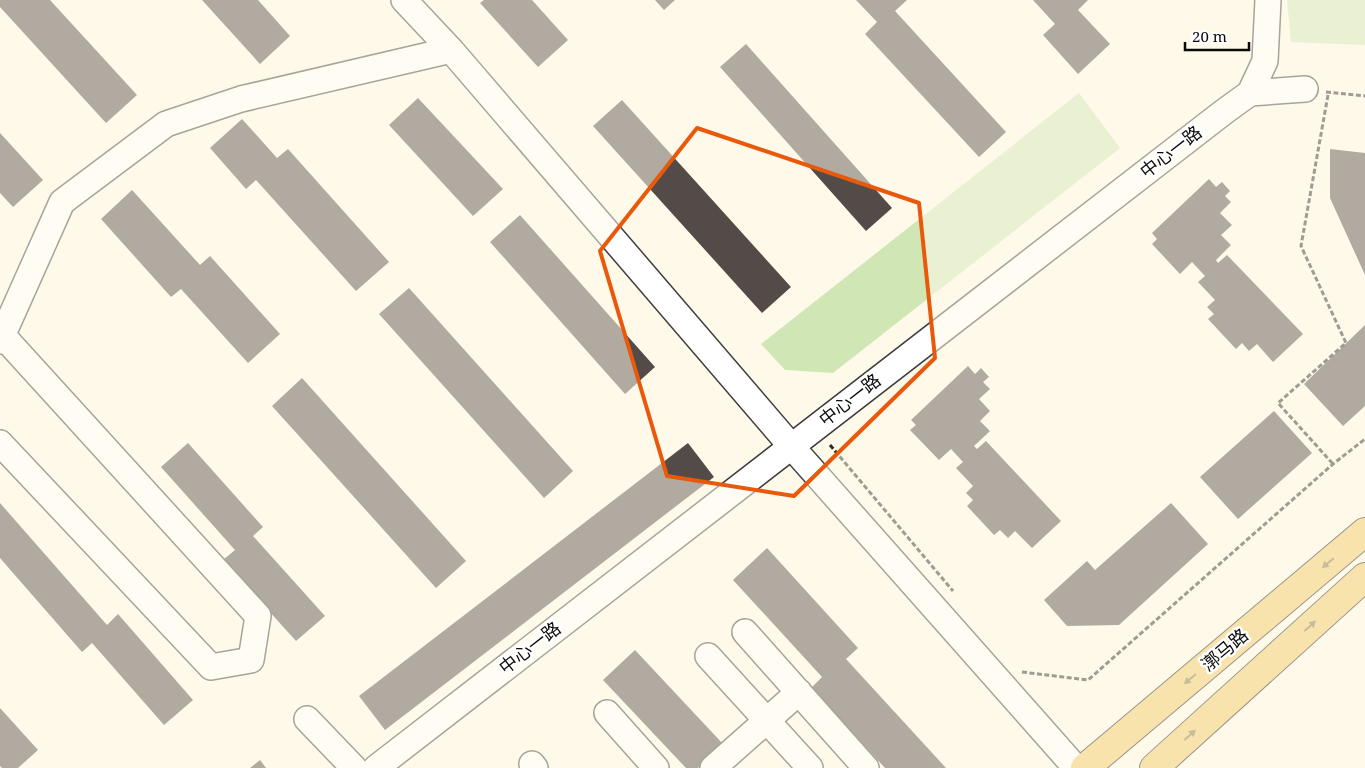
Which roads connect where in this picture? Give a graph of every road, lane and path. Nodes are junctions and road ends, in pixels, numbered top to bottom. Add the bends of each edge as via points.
1 (404, 0) edge
2 (1268, 0) edge
3 (450, 50) junction
4 (1317, 91) junction
5 (1250, 92) junction
6 (1365, 96) edge
7 (2, 339) edge
8 (1365, 439) edge
9 (0, 443) edge
10 (828, 444) dead end
11 (790, 446) junction
12 (1333, 464) junction
13 (1365, 532) edge
14 (1365, 577) edge
15 (957, 596) dead end
16 (745, 632) dead end
17 (708, 656) dead end
18 (1022, 672) dead end
19 (799, 692) junction
20 (607, 713) dead end
21 (307, 719) dead end
22 (767, 721) junction
23 (354, 768) edge
24 (376, 768) edge
25 (656, 768) edge
26 (714, 768) edge
27 (810, 768) edge
28 (866, 768) edge
29 (1076, 768) edge
30 (1085, 768) edge
31 (1154, 768) edge

1 - 3 street
2 - 5 street, 中心一路 via 1265,61
3 - 7 street via 241,99 166,124 62,202
3 - 11 street
4 - 5 street
4 - 6 path
4 - 12 path via 1301,246 1346,343 1278,403
5 - 11 street, 中心一路
7 - 9 street via 258,616 251,660 211,667
8 - 12 path
10 - 15 path
11 - 24 street, 中心一路
11 - 29 street
12 - 18 path via 1088,680
13 -> 30 main road, 漷马路
31 -> 14 main road
16 - 19 street
17 - 22 street
19 - 22 street
19 - 28 street
20 - 25 street
21 - 23 street
22 - 26 street
22 - 27 street

